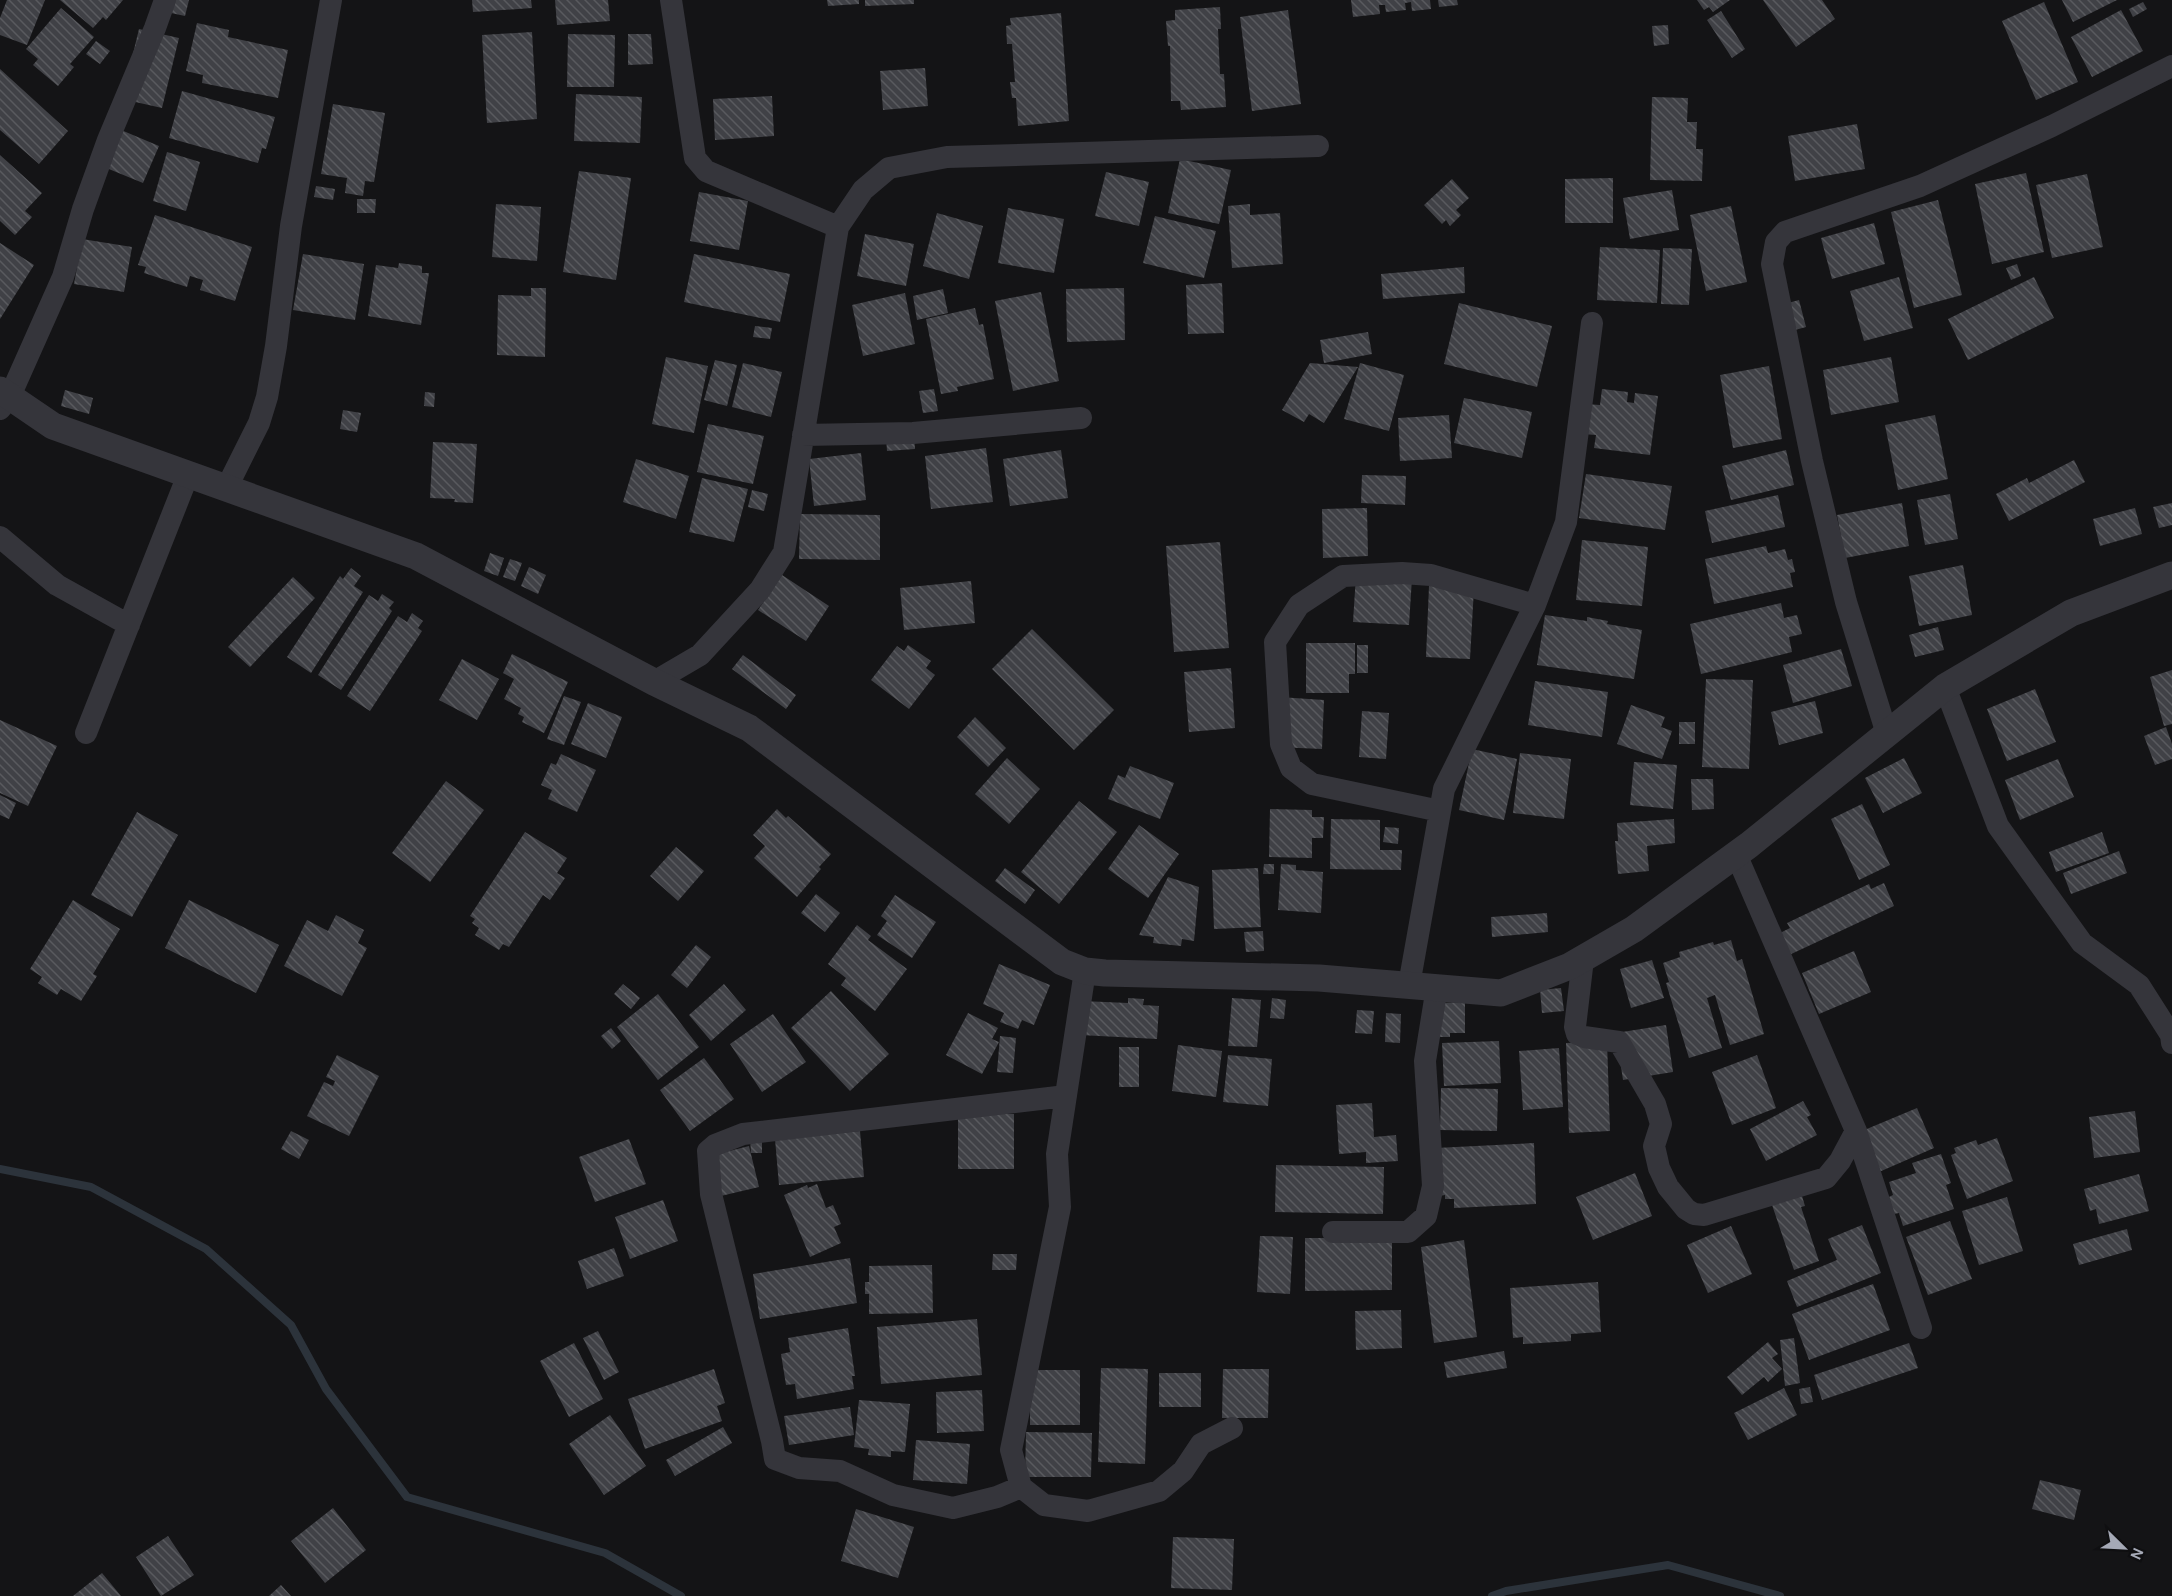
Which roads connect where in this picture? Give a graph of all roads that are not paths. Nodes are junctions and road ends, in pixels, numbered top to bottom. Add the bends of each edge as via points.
1 (165, 0) edge
2 (331, 0) edge
3 (671, 0) edge
4 (2172, 66) edge
5 (1318, 146) dead end
6 (838, 227) junction
7 (1592, 323) dead end
8 (3, 398) edge
9 (1081, 418) dead end
10 (803, 435) junction
11 (188, 476) junction
12 (226, 489) junction
13 (0, 537) edge
14 (2172, 575) edge
15 (1535, 605) junction
16 (129, 625) junction
17 (654, 682) junction
18 (1945, 687) junction
19 (86, 733) dead end
20 (1887, 734) junction
21 (1440, 811) junction
22 (1736, 854) junction
23 (1583, 959) junction
24 (1085, 971) junction
25 (1409, 985) junction
26 (1437, 987) junction
27 (2172, 1042) edge
28 (1066, 1096) junction
29 (1856, 1131) junction
30 (1333, 1232) dead end
31 (1921, 1328) dead end
32 (1232, 1428) dead end
33 (1021, 1487) junction

1 - 8 street via 82,209 63,277
2 - 12 street via 291,226 267,396 259,423
3 - 6 street via 695,158 706,171
4 - 20 street via 1920,186 1785,232 1776,242 1772,264 1812,461 1846,602
5 - 6 street via 947,157 889,168 863,190
6 - 10 street
7 - 15 street via 1566,522
8 - 11 street via 54,426
9 - 10 street via 913,433
10 - 17 street via 784,552 760,590 700,655
11 - 12 street
11 - 16 street
12 - 17 street via 416,556
13 - 16 street via 57,585
14 - 18 street via 2071,613
15 - 21 street via 1444,789
15 - 21 street via 1431,575 1343,576 1299,604 1275,642 1281,744 1291,768 1312,784
16 - 19 street
17 - 24 street via 749,728 1062,962
18 - 20 street
18 - 27 street via 1998,826 2082,943 2139,985
20 - 22 street
21 - 25 street
22 - 23 street via 1634,928
22 - 29 street
23 - 26 street via 1501,993
23 - 29 street via 1577,1034 1619,1042 1655,1104 1661,1125 1654,1146 1659,1168 1686,1209 1704,1215 1826,1178
24 - 25 street via 1319,978
24 - 28 street
25 - 26 street
26 - 30 street via 1425,1061 1433,1186 1426,1216 1408,1232
28 - 33 street via 1057,1154 1060,1207 1011,1450
28 - 33 street via 743,1134 708,1151 711,1194 775,1459 799,1468 840,1471 893,1495 953,1508
29 - 31 street
32 - 33 street via 1201,1444 1183,1471 1159,1491 1088,1511 1044,1505

